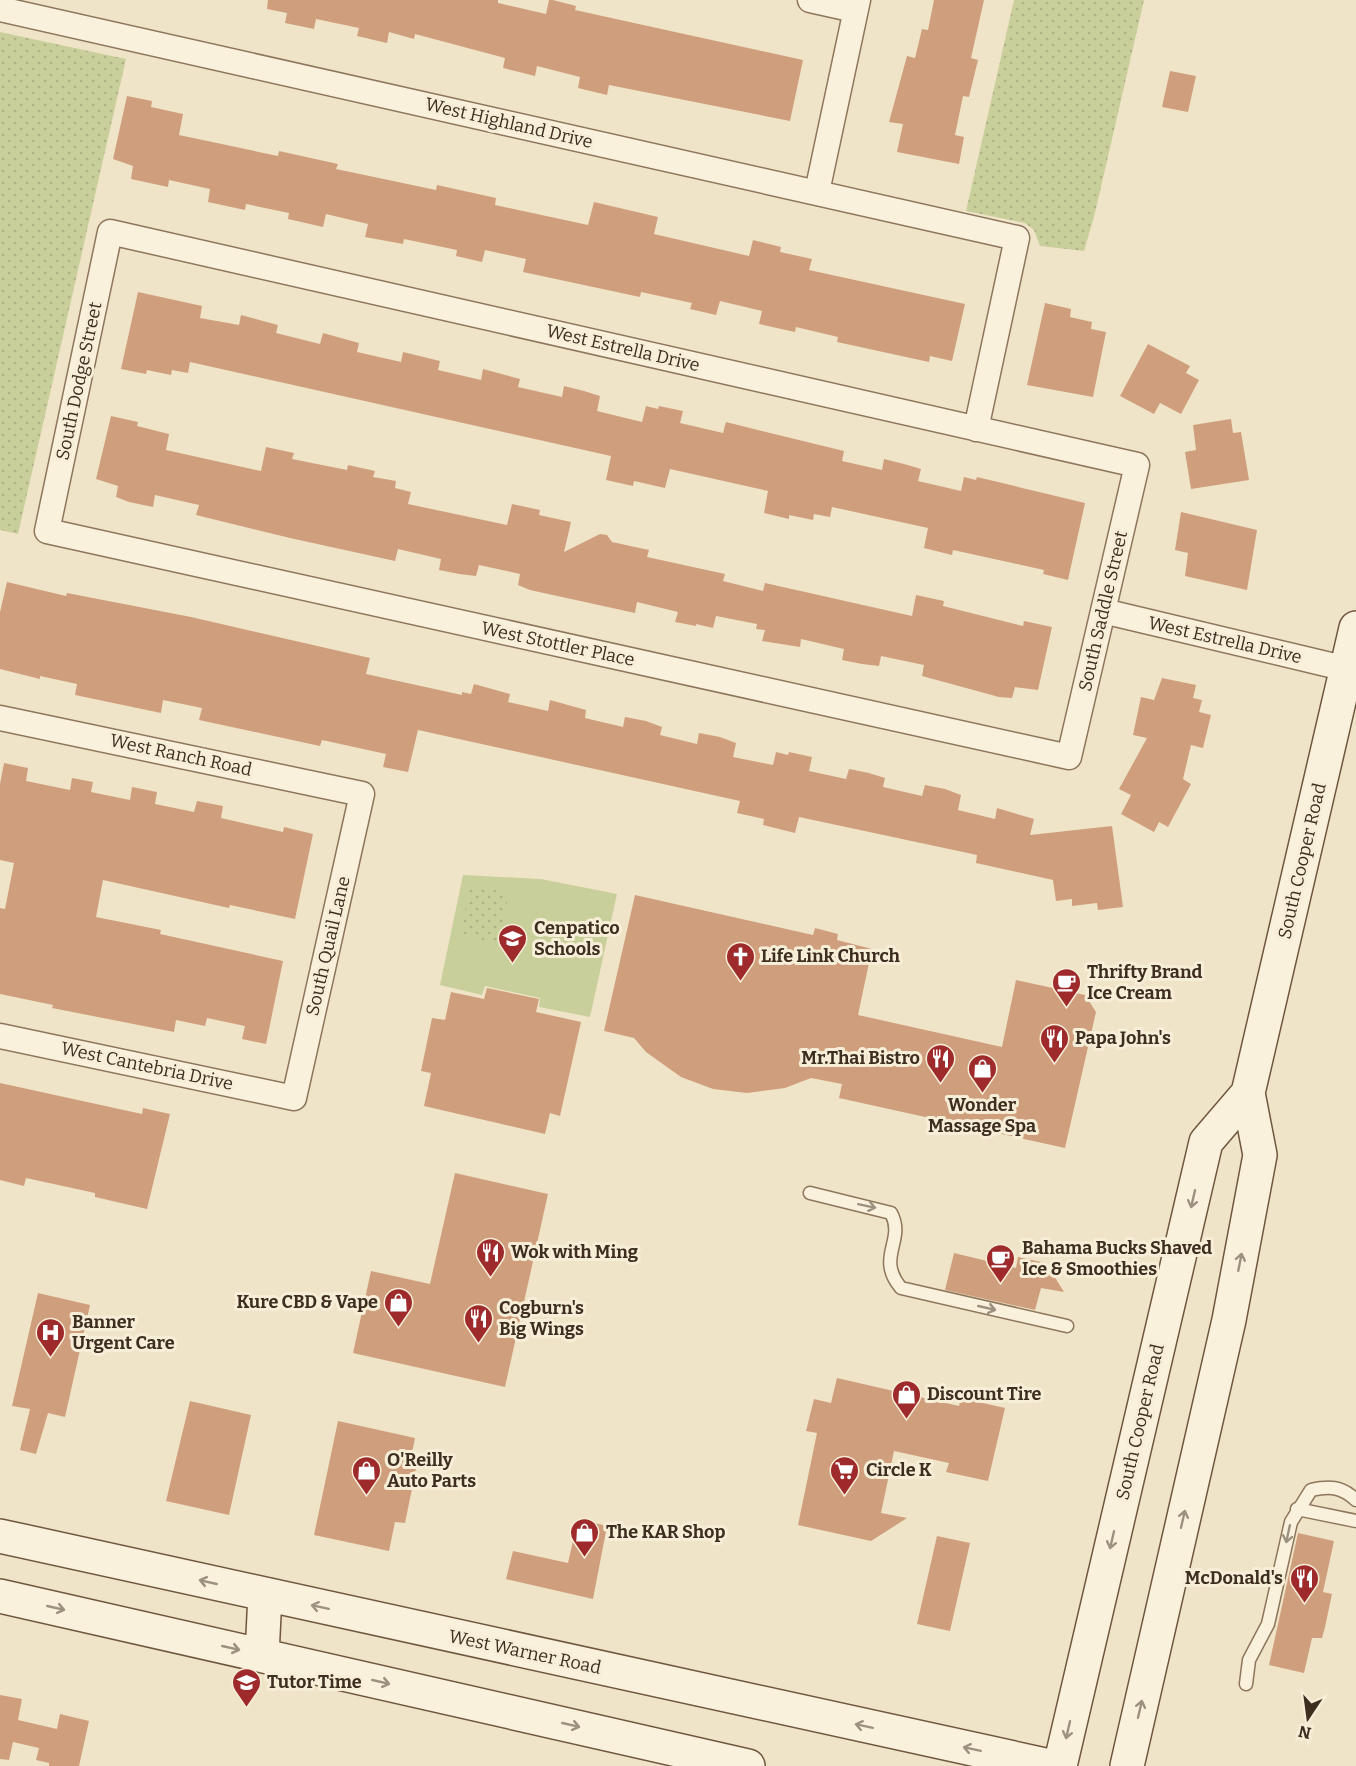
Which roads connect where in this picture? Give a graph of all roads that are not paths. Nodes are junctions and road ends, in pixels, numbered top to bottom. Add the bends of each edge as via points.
1 (810, 0) edge
2 (856, 5) edge
3 (0, 9) edge
4 (818, 192) junction
5 (110, 232) joint
6 (976, 429) junction
7 (1137, 465) joint
8 (47, 531) joint
9 (1103, 611) junction
10 (1356, 628) edge
11 (1347, 669) junction
12 (0, 718) edge
13 (1069, 757) joint
14 (362, 794) joint
15 (0, 1036) edge
16 (1248, 1093) junction
17 (294, 1098) joint
18 (810, 1193) dead end
19 (1067, 1326) dead end
20 (1356, 1500) edge
21 (1297, 1509) junction
22 (1356, 1521) edge
23 (0, 1536) edge
24 (265, 1595) junction
25 (0, 1596) edge
26 (262, 1655) junction
27 (1246, 1684) dead end
28 (748, 1766) edge
29 (1050, 1766) edge
30 (1060, 1766) edge
31 (1127, 1766) edge

1 - 2 street
2 - 4 street
3 - 4 street, West Highland Drive
4 - 6 street, West Highland Drive via 1017,238
5 - 6 street, West Estrella Drive
5 - 8 street, South Dodge Street
6 - 7 street, West Estrella Drive
7 - 9 street, South Saddle Street
8 - 13 street, West Stottler Place
9 - 11 street, West Estrella Drive
9 - 13 street, South Saddle Street
10 - 11 main road, South Cooper Road
11 - 16 main road, South Cooper Road
12 - 14 street, West Ranch Road
14 - 17 street, South Quail Lane
15 - 17 street, West Cantebria Drive
16 -> 30 main road, South Cooper Road via 1206,1142
31 -> 16 main road, South Cooper Road via 1226,1331 1260,1155
18 -> 19 lane via 891,1213 895,1230 890,1272 901,1288
20 - 21 lane via 1330,1486 1311,1490
21 - 22 lane
21 -> 27 lane via 1268,1624 1250,1660
24 -> 23 main road, West Warner Road
24 - 26 main road
29 -> 24 main road, West Warner Road
25 -> 26 main road
26 -> 28 main road

